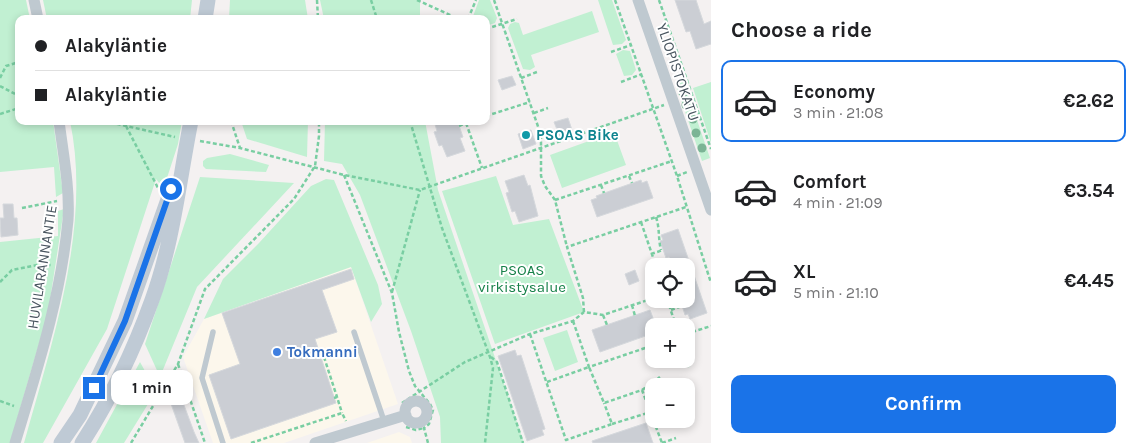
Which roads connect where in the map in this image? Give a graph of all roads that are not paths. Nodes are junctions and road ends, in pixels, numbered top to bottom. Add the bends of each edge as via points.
1 (34, 0) edge
2 (203, 0) edge
3 (208, 0) edge
4 (638, 0) edge
5 (37, 15) edge
6 (205, 15) edge
7 (206, 15) edge
8 (59, 125) edge
9 (190, 125) edge
10 (183, 164) junction
11 (709, 195) edge
12 (711, 210) edge
13 (214, 332) dead end
14 (354, 332) dead end
15 (406, 415) dead end
16 (383, 417) junction
17 (15, 443) edge
18 (62, 443) edge
19 (82, 443) edge
20 (223, 443) edge
21 (316, 443) edge

1 - 5 street
2 - 6 main road
3 - 7 main road
4 - 11 street, YLIOPISTOKATU
8 - 17 street, HUVILARANNANTIE via 68,220 53,315
9 - 10 main road
10 - 18 main road via 171,189 125,321 80,415
10 - 19 main road via 153,298 120,379
11 - 12 street, YLIOPISTOKATU
13 - 20 lane via 202,378
14 - 16 lane
15 - 16 street
16 - 21 street

